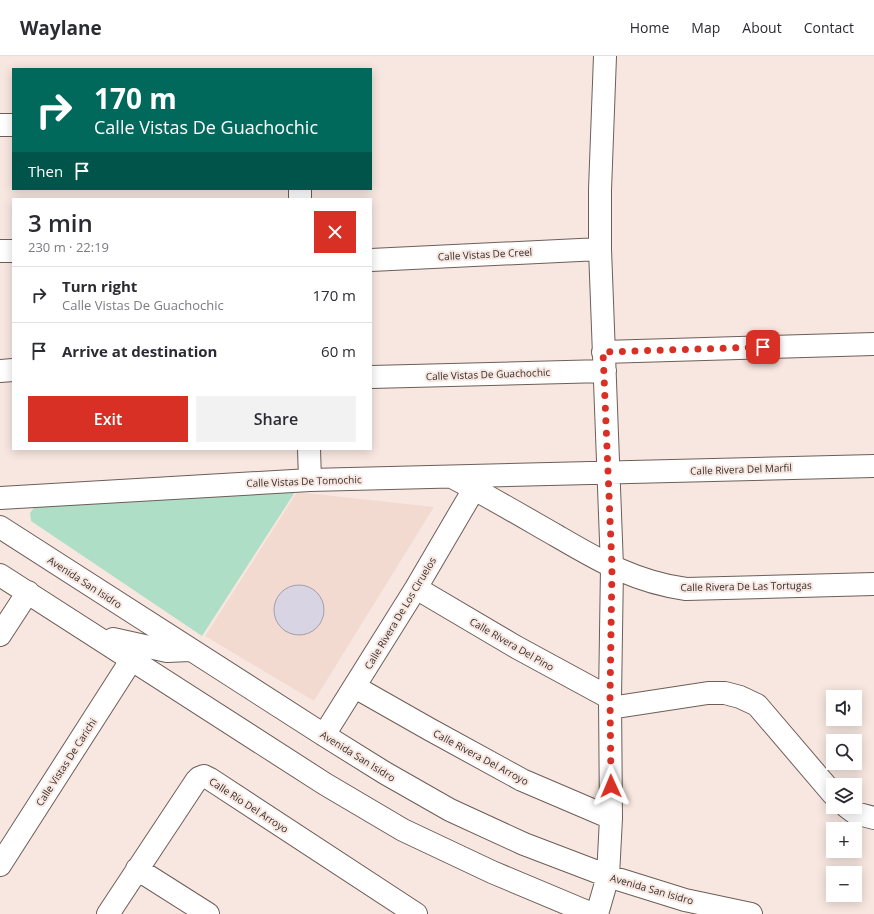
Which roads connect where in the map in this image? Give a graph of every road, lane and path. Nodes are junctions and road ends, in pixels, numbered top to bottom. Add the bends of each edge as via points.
1 (604, 56) edge
2 (0, 125) edge
3 (12, 125) edge
4 (600, 249) junction
5 (0, 251) edge
6 (12, 251) edge
7 (372, 260) edge
8 (874, 344) edge
9 (604, 361) junction
10 (12, 370) edge
11 (0, 371) edge
12 (372, 377) edge
13 (309, 450) edge
14 (874, 466) edge
15 (609, 473) junction
16 (452, 477) junction
17 (310, 480) junction
18 (474, 489) junction
19 (0, 498) edge
20 (0, 527) edge
21 (612, 567) junction
22 (0, 575) edge
23 (874, 584) edge
24 (416, 588) junction
25 (28, 592) junction
26 (0, 635) edge
27 (96, 636) junction
28 (190, 650) junction
29 (132, 659) junction
30 (356, 687) junction
31 (610, 703) junction
32 (324, 735) junction
33 (826, 786) edge
34 (859, 814) edge
35 (611, 818) junction
36 (874, 818) edge
37 (0, 865) edge
38 (137, 869) junction
39 (608, 876) junction
40 (108, 914) edge
41 (208, 914) edge
42 (416, 914) edge
43 (592, 914) edge
44 (597, 914) edge
45 (751, 914) edge

1 - 4 street
2 - 3 street
4 - 7 street, Calle Vistas De Creel
4 - 9 street
5 - 6 street
8 - 9 street, Calle Vistas De Guachochic
9 - 12 street, Calle Vistas De Guachochic
9 - 15 street
10 - 11 street
13 - 17 street
14 - 15 street, Calle Rivera Del Marfil
15 - 16 street, Calle Vistas De Tomochic
15 - 21 street
16 - 17 street, Calle Vistas De Tomochic
16 - 18 street, Calle Rivera De Las Tortugas
17 - 19 street, Calle Vistas De Tomochic
18 - 21 street, Calle Rivera De Las Tortugas
18 - 24 street, Calle Rivera De Los Ciruelos
20 - 28 street, Avenida San Isidro
21 - 23 street, Calle Rivera De Las Tortugas via 642,580 686,589
21 - 31 street
22 - 25 street
24 - 30 street, Calle Rivera De Los Ciruelos
24 - 31 street, Calle Rivera Del Pino
25 - 26 street
25 - 27 street
27 - 28 street via 167,651
27 - 29 street
28 - 32 street, Avenida San Isidro
29 - 37 street, Calle Vistas De Carichi
29 - 43 street via 325,784 403,830 492,872
30 - 32 street, Calle Rivera De Los Ciruelos
30 - 35 street, Calle Rivera Del Arroyo via 522,780
31 - 33 street via 708,693 725,693 740,697 757,705
31 - 35 street
32 - 39 street, Avenida San Isidro via 450,810 524,844
34 - 36 street
35 - 39 street
38 - 40 street, Calle Río Del Arroyo
38 - 41 street
38 - 42 street, Calle Río Del Arroyo via 196,781 204,776
39 - 44 street
39 - 45 street, Avenida San Isidro via 685,900

